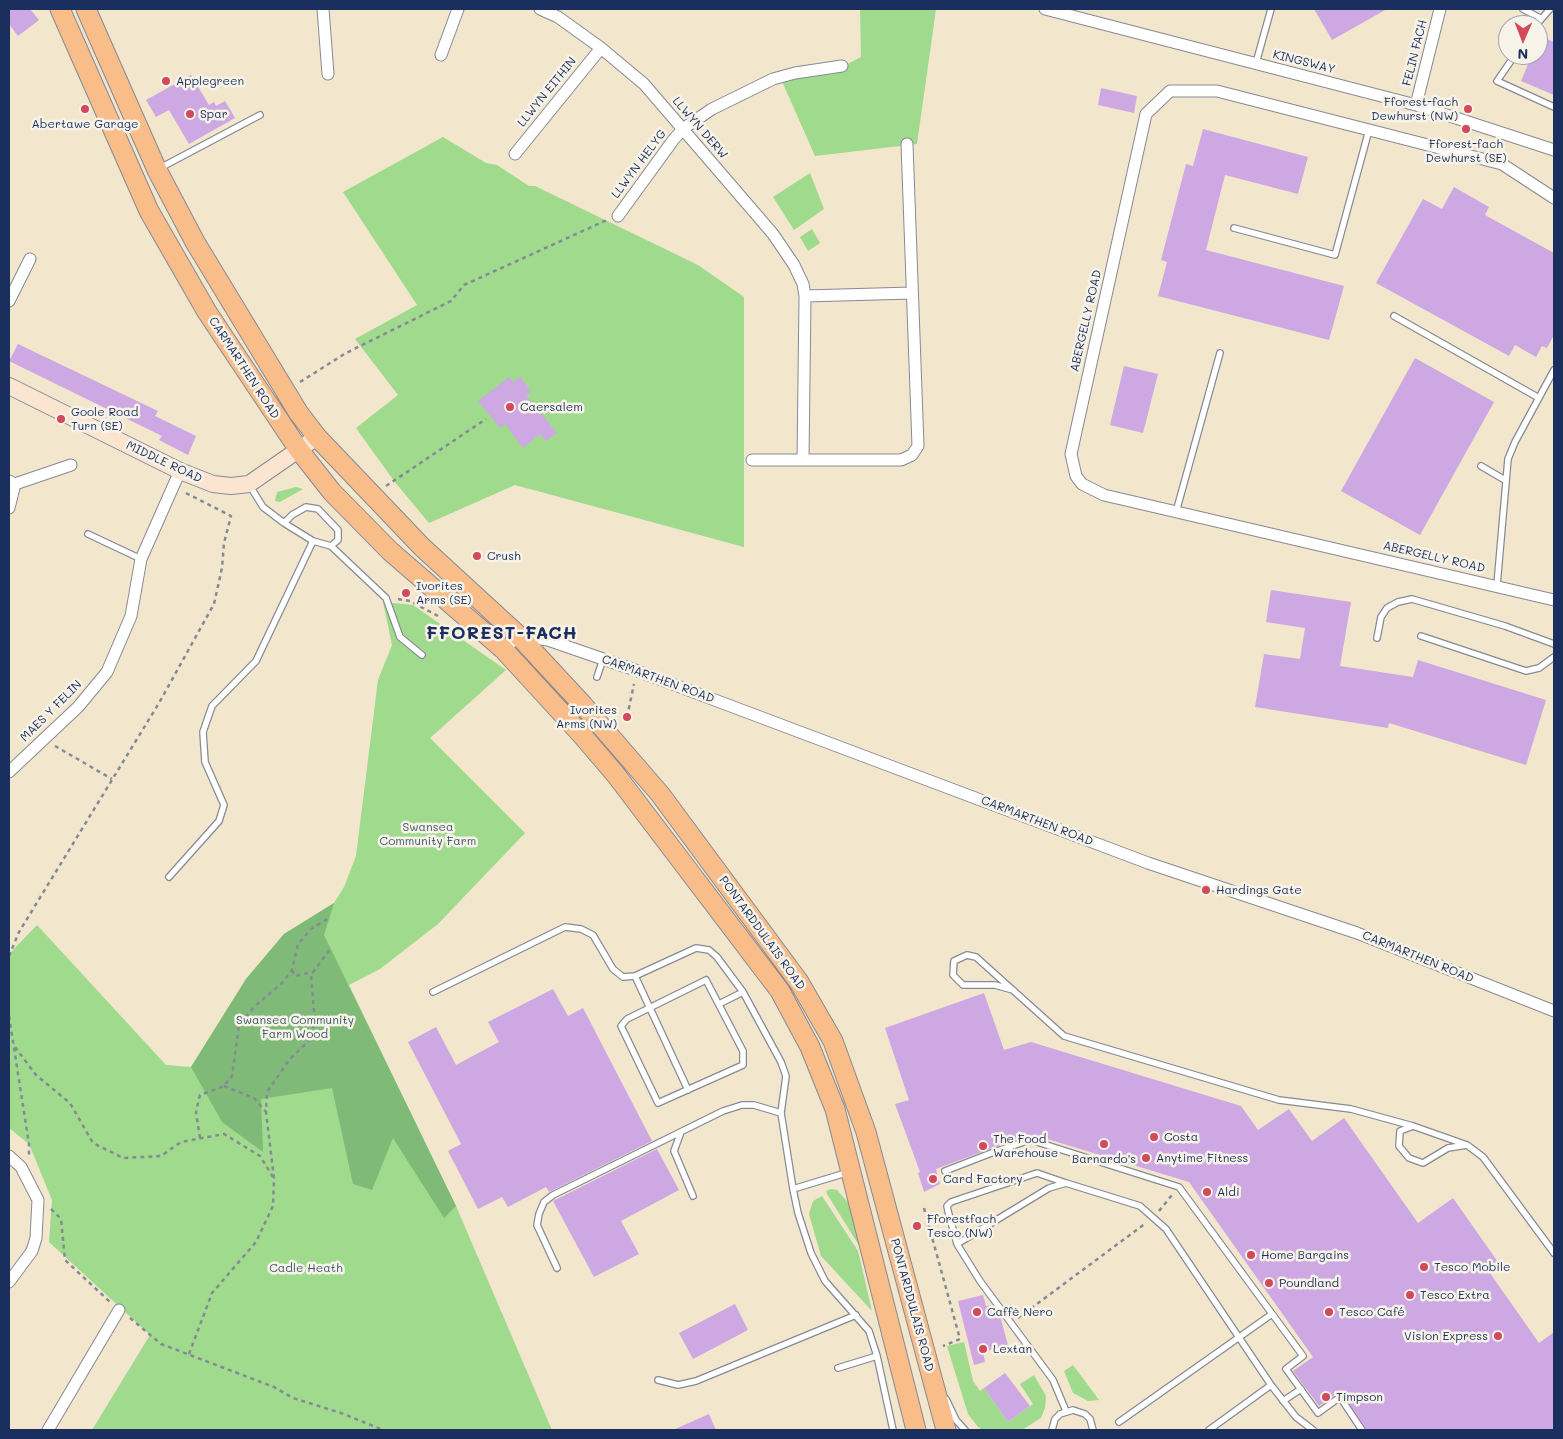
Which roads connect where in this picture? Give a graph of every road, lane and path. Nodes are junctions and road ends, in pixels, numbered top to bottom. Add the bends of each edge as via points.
1 (60, 9) edge
2 (86, 9) edge
3 (323, 9) edge
4 (458, 9) edge
5 (540, 9) edge
6 (1045, 9) edge
7 (1271, 9) edge
8 (1440, 9) edge
9 (1523, 9) edge
10 (1534, 15) edge
11 (601, 48) junction
12 (441, 56) dead end
13 (1256, 63) junction
14 (1508, 65) edge
15 (842, 66) dead end
16 (328, 74) dead end
17 (1416, 105) junction
18 (1554, 107) edge
19 (260, 115) dead end
20 (684, 128) junction
21 (1368, 130) junction
22 (907, 144) dead end
23 (1554, 150) edge
24 (515, 154) dead end
25 (157, 170) junction
26 (1554, 198) edge
27 (618, 216) joint
28 (1234, 228) dead end
29 (30, 259) dead end
30 (912, 293) junction
31 (805, 296) junction
32 (9, 301) edge
33 (1394, 316) dead end
34 (1220, 353) dead end
35 (1554, 370) edge
36 (9, 386) edge
37 (284, 392) junction
38 (1539, 398) junction
39 (486, 419) dead end
40 (317, 437) junction
41 (298, 450) junction
42 (752, 460) dead end
43 (803, 460) junction
44 (71, 465) dead end
45 (1481, 466) dead end
46 (180, 471) junction
47 (1505, 480) junction
48 (12, 482) edge
49 (249, 484) junction
50 (174, 487) junction
51 (371, 494) junction
52 (9, 508) edge
53 (1176, 512) junction
54 (284, 524) junction
55 (88, 534) dead end
56 (313, 541) junction
57 (331, 546) junction
58 (141, 559) junction
59 (1497, 585) junction
60 (1554, 600) edge
61 (518, 636) junction
62 (1421, 636) dead end
63 (1377, 638) dead end
64 (1554, 644) edge
65 (503, 649) junction
66 (422, 655) dead end
67 (1554, 657) edge
68 (603, 660) junction
69 (636, 676) dead end
70 (597, 677) dead end
71 (627, 717) dead end
72 (43, 740) junction
73 (9, 772) edge
74 (112, 779) junction
75 (169, 876) dead end
76 (329, 918) dead end
77 (331, 948) dead end
78 (9, 955) edge
79 (292, 970) junction
80 (313, 972) junction
81 (635, 976) junction
82 (1013, 990) junction
83 (433, 992) dead end
84 (743, 992) junction
85 (719, 1004) junction
86 (650, 1008) junction
87 (1554, 1011) edge
88 (9, 1016) edge
89 (15, 1047) junction
90 (224, 1086) junction
91 (688, 1090) junction
92 (266, 1112) junction
93 (781, 1113) junction
94 (1413, 1126) junction
95 (681, 1132) junction
96 (200, 1138) junction
97 (29, 1144) dead end
98 (1467, 1145) junction
99 (9, 1156) edge
100 (945, 1171) dead end
101 (852, 1172) junction
102 (274, 1178) junction
103 (1066, 1183) junction
104 (1179, 1186) junction
105 (793, 1189) junction
106 (693, 1196) dead end
107 (38, 1200) junction
108 (924, 1208) dead end
109 (1153, 1218) junction
110 (957, 1244) junction
111 (1554, 1252) edge
112 (557, 1268) dead end
113 (9, 1282) edge
114 (119, 1310) junction
115 (1272, 1314) junction
116 (856, 1315) junction
117 (1011, 1323) junction
118 (1239, 1337) junction
119 (943, 1346) dead end
120 (925, 1352) junction
121 (189, 1354) junction
122 (878, 1356) junction
123 (838, 1368) dead end
124 (658, 1380) dead end
125 (1271, 1385) junction
126 (1301, 1389) junction
127 (1283, 1401) junction
128 (1066, 1411) junction
129 (1119, 1422) dead end
130 (48, 1430) edge
131 (383, 1430) edge
132 (893, 1430) edge
133 (916, 1430) edge
134 (946, 1430) edge
135 (965, 1430) edge
136 (1052, 1430) edge
137 (1093, 1430) edge
138 (1209, 1430) edge
139 (1313, 1430) edge
140 (1362, 1430) edge

1 - 41 main road, CARMARTHEN ROAD via 150,211 207,312
2 - 25 main road, CARMARTHEN ROAD
3 - 16 street
4 - 12 street
5 - 11 street, LLWYN DERW
6 - 13 street, KINGSWAY
7 - 13 lane
8 - 17 street, FELIN FACH
9 - 10 lane
11 - 20 street, LLWYN DERW via 644,84
11 - 24 street, LLWYN EITHIN
13 - 17 street, KINGSWAY
14 - 18 lane via 1497,81
15 - 20 street, LLWYN HELYG via 773,79 712,109
17 - 23 street, KINGSWAY
19 - 25 lane
20 - 27 street, LLWYN HELYG
20 - 31 street, LLWYN DERW via 786,252 803,284
21 - 26 street, ABERGELLY ROAD via 1502,164
21 - 28 lane via 1335,255
21 - 53 street, ABERGELLY ROAD via 1217,92 1170,91 1146,114 1074,436 1072,467 1082,484 1092,490
22 - 30 street
25 - 37 main road, CARMARTHEN ROAD via 195,242
27 - 37 path via 591,225 464,285 451,301 346,353
29 - 32 street
30 - 31 street
30 - 43 street via 918,446 912,455 901,460
31 - 43 street, LLWYN DERW
33 - 38 lane
34 - 53 lane
35 - 38 lane
36 - 46 street, MIDDLE ROAD
37 - 40 main road, CARMARTHEN ROAD
38 - 47 lane via 1515,442
39 - 51 path
40 - 41 street
40 - 51 main road, CARMARTHEN ROAD
41 - 49 street
41 - 65 main road, CARMARTHEN ROAD via 332,492 390,552
42 - 43 street
44 - 48 street
45 - 47 lane
46 - 49 street, MIDDLE ROAD via 213,484
46 - 50 street, MAES Y FELIN
47 - 59 lane
48 - 52 street
49 - 54 lane via 263,507
50 - 58 street, MAES Y FELIN
50 - 74 path via 231,516 222,568 214,604
51 - 61 main road, CARMARTHEN ROAD via 448,573
53 - 59 street, ABERGELLY ROAD
54 - 56 lane
54 - 57 lane via 292,514 306,507 318,509 338,530 338,540
55 - 58 lane
56 - 57 lane
56 - 75 lane via 256,662 212,706 203,732 205,762 224,805 219,821
57 - 66 lane via 386,598 400,637
58 - 72 street, MAES Y FELIN via 131,616 107,672 78,707
59 - 60 street, ABERGELLY ROAD
61 - 65 street
61 - 68 street, CARMARTHEN ROAD via 548,640
61 - 120 main road, PONTARDDULAIS ROAD via 660,794 804,990 833,1041 866,1132
62 - 67 lane via 1526,671 1540,668
63 - 64 lane via 1381,617 1387,608 1412,599
65 - 101 main road, PONTARDDULAIS ROAD via 616,774 780,991 810,1047 835,1109
68 - 70 lane
68 - 87 street, CARMARTHEN ROAD via 1148,863 1357,933
69 - 71 path
72 - 73 street, MAES Y FELIN
72 - 74 path
74 - 78 path via 19,932
76 - 79 path via 311,929 298,944
77 - 80 path
79 - 80 path via 295,976
79 - 90 path via 239,1025 232,1076
80 - 92 path via 310,975 313,1037 289,1060 268,1092
81 - 83 lane via 623,977 613,969 593,934 582,928 565,927
81 - 84 lane via 696,948 709,950 717,957
81 - 86 lane
82 - 82 lane via 976,957 967,955 954,962 953,975 963,985 995,985
82 - 94 lane via 1064,1036 1279,1100 1351,1109
84 - 85 lane
84 - 93 lane via 786,1076
85 - 86 lane via 706,980
85 - 91 lane via 743,1051 743,1065
86 - 91 lane
86 - 91 lane via 627,1019 621,1026 658,1103
88 - 89 path
89 - 96 path via 36,1075 70,1103 93,1143 123,1158 161,1156 181,1142
89 - 97 path
90 - 92 path via 254,1098
90 - 96 path via 200,1095 196,1112
92 - 102 path
93 - 95 lane via 742,1105
93 - 105 lane
94 - 98 lane
94 - 98 lane via 1400,1131 1399,1146 1409,1158 1423,1163 1448,1148
95 - 106 lane via 674,1151
95 - 112 lane via 544,1202 537,1225
96 - 102 path via 224,1134 260,1156
98 - 111 lane via 1483,1157
99 - 107 street via 21,1167
100 - 104 lane via 1034,1141
101 - 105 lane
101 - 133 main road, PONTARDDULAIS ROAD
102 - 121 path via 273,1206 256,1242 212,1293
103 - 109 lane via 1140,1206
103 - 110 lane via 1049,1188
103 - 110 lane via 1037,1173 951,1202 947,1206
104 - 109 path
104 - 115 lane
105 - 116 lane via 811,1253 825,1281
107 - 113 street via 32,1251
107 - 114 path via 61,1219 65,1260
108 - 119 path via 960,1339
109 - 117 path
109 - 118 lane via 1166,1229
110 - 117 lane
114 - 121 path via 161,1344
114 - 130 street
115 - 118 lane
115 - 126 lane via 1303,1356 1286,1369
116 - 122 lane via 869,1332
116 - 124 lane via 696,1381 678,1384
117 - 128 lane via 1053,1380
118 - 125 lane
118 - 129 lane
120 - 134 main road, PONTARDDULAIS ROAD
120 - 135 lane via 956,1420
121 - 131 path via 274,1387 293,1398
122 - 123 lane
122 - 132 lane
125 - 127 lane
125 - 138 lane
126 - 127 lane
126 - 140 lane via 1318,1413 1340,1397
127 - 139 lane
128 - 136 lane via 1055,1419
128 - 137 lane via 1085,1414

